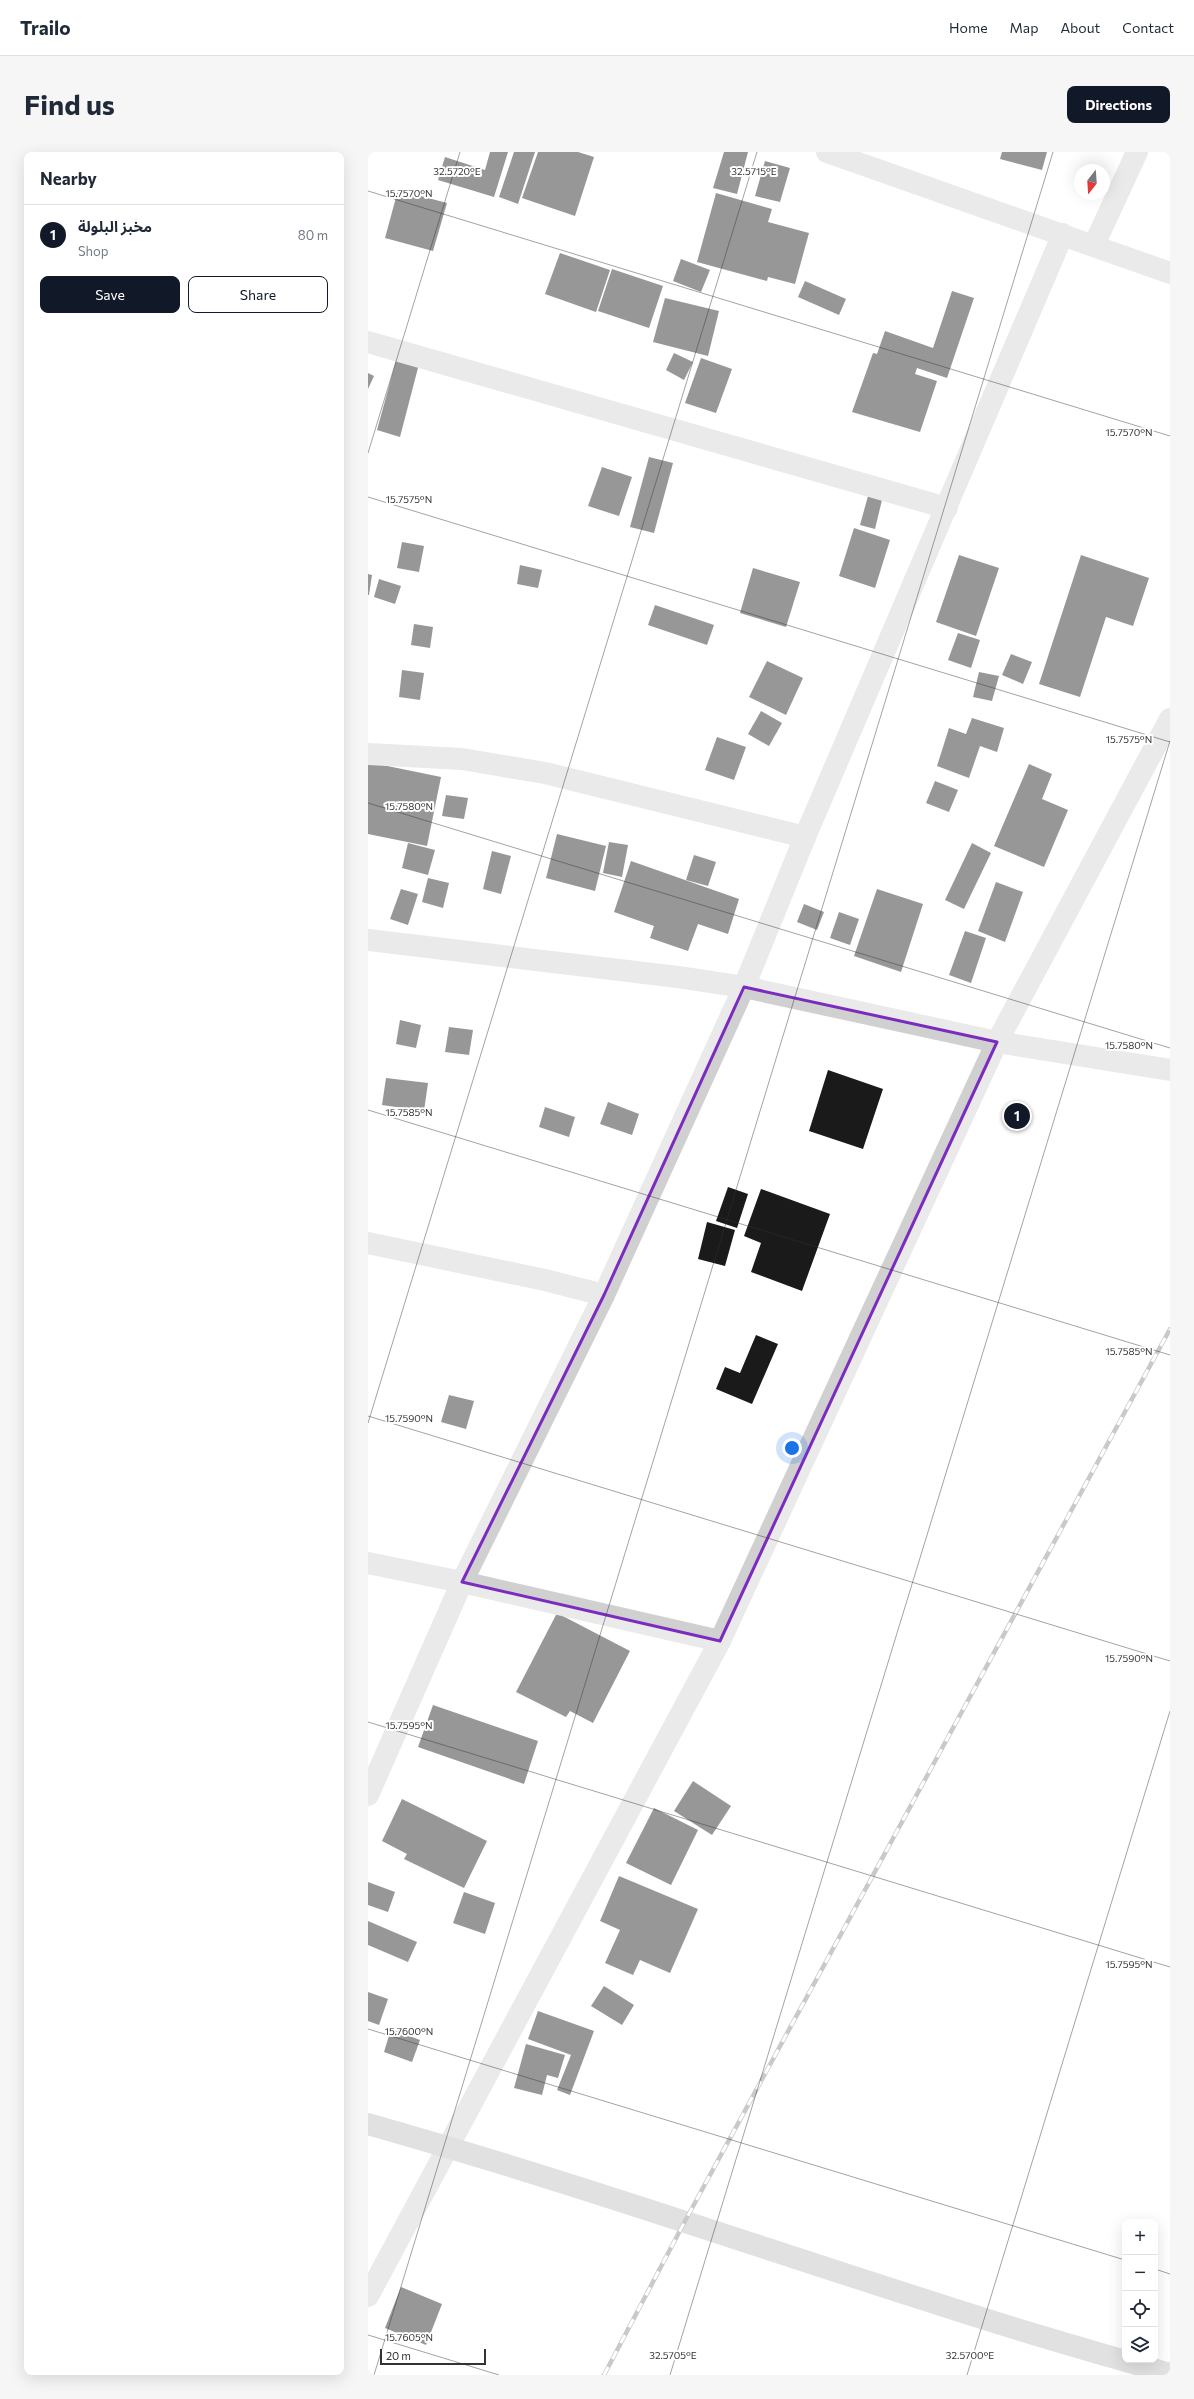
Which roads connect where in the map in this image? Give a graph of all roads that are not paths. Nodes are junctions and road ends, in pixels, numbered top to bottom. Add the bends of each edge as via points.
1 (827, 152) edge
2 (1137, 152) edge
3 (1063, 234) junction
4 (1094, 245) junction
5 (1170, 273) edge
6 (368, 342) edge
7 (947, 508) junction
8 (1170, 719) edge
9 (368, 754) edge
10 (805, 837) junction
11 (368, 940) edge
12 (744, 987) junction
13 (997, 1042) junction
14 (1170, 1070) edge
15 (368, 1243) edge
16 (604, 1295) junction
17 (368, 1563) edge
18 (462, 1582) junction
19 (720, 1641) junction
20 (368, 1795) edge
21 (368, 2124) edge
22 (448, 2147) junction
23 (368, 2296) edge
24 (1170, 2374) edge

1 - 3 street
2 - 4 street
3 - 4 street
3 - 7 street
4 - 5 street
6 - 7 street
7 - 10 street
8 - 13 street
9 - 10 street via 462,759 545,773
10 - 12 street
11 - 12 street
12 - 13 street
12 - 16 street
13 - 14 street
13 - 19 street
15 - 16 street
16 - 18 street
17 - 18 street
18 - 19 street
18 - 20 street
19 - 22 street
21 - 22 street
22 - 23 street
22 - 24 street via 685,2221 988,2321

